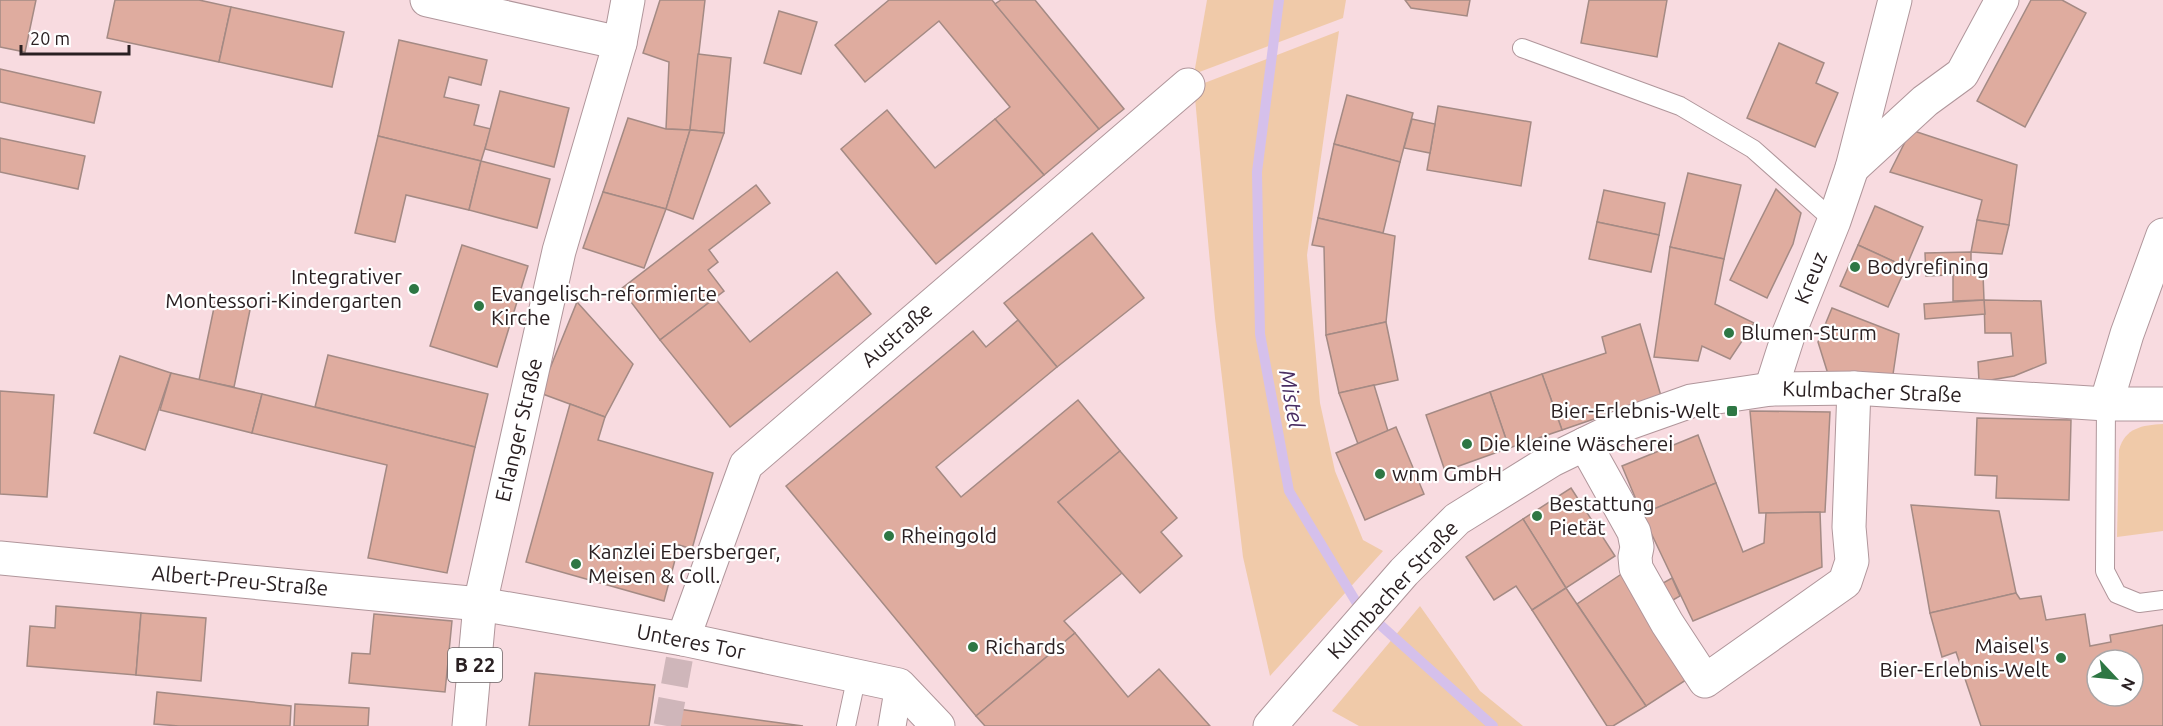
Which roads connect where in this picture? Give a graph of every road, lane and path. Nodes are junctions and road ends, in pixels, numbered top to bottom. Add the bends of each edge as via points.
1 (427, 0) edge
2 (628, 0) edge
3 (1894, 0) edge
4 (2002, 0) edge
5 (620, 43) junction
6 (1522, 48) dead end
7 (1188, 85) dead end
8 (1852, 168) junction
9 (1834, 221) junction
10 (2163, 235) edge
11 (1854, 388) junction
12 (1771, 389) junction
13 (2106, 404) junction
14 (2163, 404) edge
15 (1586, 444) junction
16 (0, 558) edge
17 (2163, 600) edge
18 (480, 604) junction
19 (683, 639) junction
20 (857, 675) junction
21 (899, 685) junction
22 (1277, 720) edge
23 (470, 726) edge
24 (846, 726) edge
25 (892, 726) edge
26 (938, 726) edge

1 - 5 street
2 - 5 street, Erlanger Straße / B 22
3 - 8 street, Kreuz
4 - 8 street, Kreuz via 1962,74 1925,101
5 - 18 street, Erlanger Straße / B 22 via 559,251
6 - 9 lane via 1680,106 1753,149
7 - 19 street, Austraße via 746,465
8 - 9 street, Kreuz
9 - 12 street, Kreuz
10 - 13 street
11 - 12 street, Kulmbacher Straße
11 - 13 street, Kulmbacher Straße
11 - 15 street via 1849,527 1852,561 1845,582 1705,681 1636,568 1634,532
12 - 15 street, Kulmbacher Straße via 1691,400
13 - 14 street, Kulmbacher Straße
13 - 17 lane via 2105,571 2117,594 2139,603
15 - 22 street, Kulmbacher Straße via 1552,460 1457,519 1404,572
16 - 18 street, Albert-Preu-Straße
18 - 19 street, Unteres Tor
18 - 23 street, Erlanger Straße / B 22
19 - 20 street, Unteres Tor
20 - 21 street, Unteres Tor
20 - 24 lane
21 - 25 street
21 - 26 street

